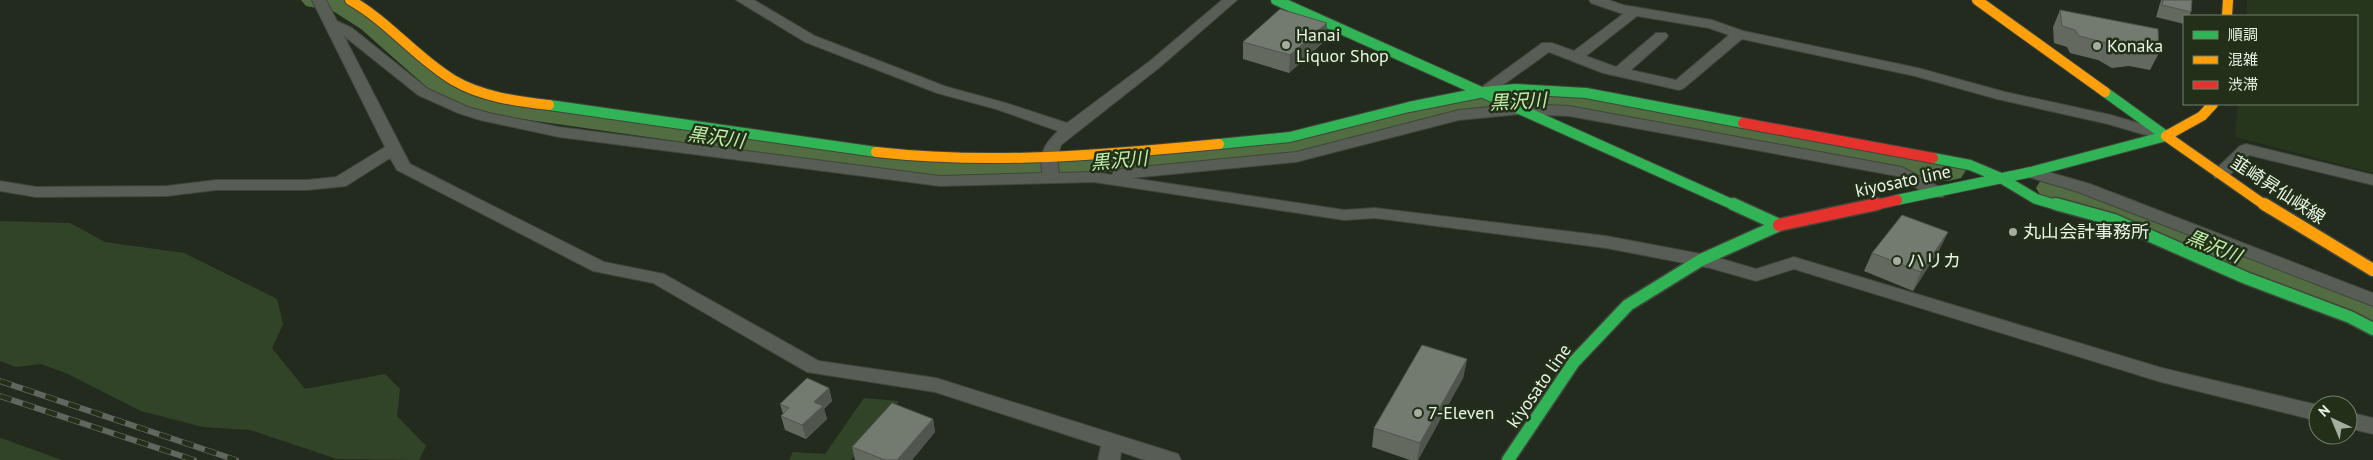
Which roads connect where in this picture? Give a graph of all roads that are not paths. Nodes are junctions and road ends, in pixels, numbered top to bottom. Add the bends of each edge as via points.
1 (350, 0) edge
2 (743, 0) edge
3 (1230, 0) edge
4 (1276, 0) edge
5 (1596, 0) edge
6 (1977, 0) edge
7 (2228, 0) edge
8 (324, 10) edge
9 (1635, 11) junction
10 (2227, 15) edge
11 (1739, 34) junction
12 (1661, 36) dead end
13 (1576, 58) junction
14 (1620, 72) junction
15 (1484, 92) junction
16 (2212, 105) edge
17 (1522, 109) junction
18 (1069, 129) junction
19 (1363, 129) junction
20 (1725, 130) junction
21 (2166, 136) junction
22 (1216, 144) junction
23 (394, 148) junction
24 (808, 152) junction
25 (1222, 164) junction
26 (1050, 167) junction
27 (2031, 172) junction
28 (2221, 174) junction
29 (1094, 177) junction
30 (2001, 178) junction
31 (2373, 180) edge
32 (0, 186) edge
33 (1936, 193) junction
34 (1779, 225) junction
35 (1701, 260) junction
36 (2373, 270) edge
37 (2373, 300) edge
38 (2373, 329) edge
39 (2308, 411) edge
40 (2358, 422) edge
41 (2373, 426) edge
42 (1111, 451) edge
43 (1170, 460) edge
44 (1508, 460) edge

1 - 24 main road via 366,6 445,76 474,90 513,100
2 - 18 street via 819,42 942,90
3 - 18 street via 1155,64
4 - 15 main road
5 - 9 street
6 - 21 main road
7 - 10 main road
8 - 23 street
8 - 24 street via 423,92 486,118 559,132
9 - 11 street via 1712,24
9 - 13 street
11 - 14 street via 1679,84
11 - 21 street via 1918,72
12 - 14 street
13 - 14 street
13 - 15 street via 1548,46
15 - 17 main road
15 - 19 main road via 1409,107
15 - 20 main road via 1530,89 1586,93
16 - 21 main road, kiyosato line via 2202,116
17 - 19 street
17 - 20 street via 1569,111
17 - 34 main road
18 - 26 street via 1054,143
19 - 22 main road
19 - 25 street via 1296,157
20 - 30 main road via 1970,165
20 - 33 street via 1902,172
21 - 27 main road, kiyosato line
21 - 28 main road, 韮崎昇仙峡線
22 - 25 street
22 - 26 main road
23 - 32 street via 340,182 216,185 158,191 36,192
23 - 42 street via 403,167 599,268 658,278 814,367 936,385
24 - 26 main road via 968,158
24 - 26 street via 940,181
25 - 29 street
26 - 29 street
27 - 30 main road, kiyosato line
27 - 37 street via 2084,188
28 - 31 street via 2246,149
28 - 36 main road, 韮崎昇仙峡線 via 2274,211
29 - 35 street via 1344,216 1375,213 1606,242
30 - 33 main road, kiyosato line
30 - 38 main road via 2036,199 2114,220
33 - 34 main road, kiyosato line
34 - 35 main road, kiyosato line
35 - 39 street via 1756,275 1794,263 1811,267 2161,374
35 - 44 main road, kiyosato line via 1628,305 1574,362
40 - 41 street
42 - 43 street

